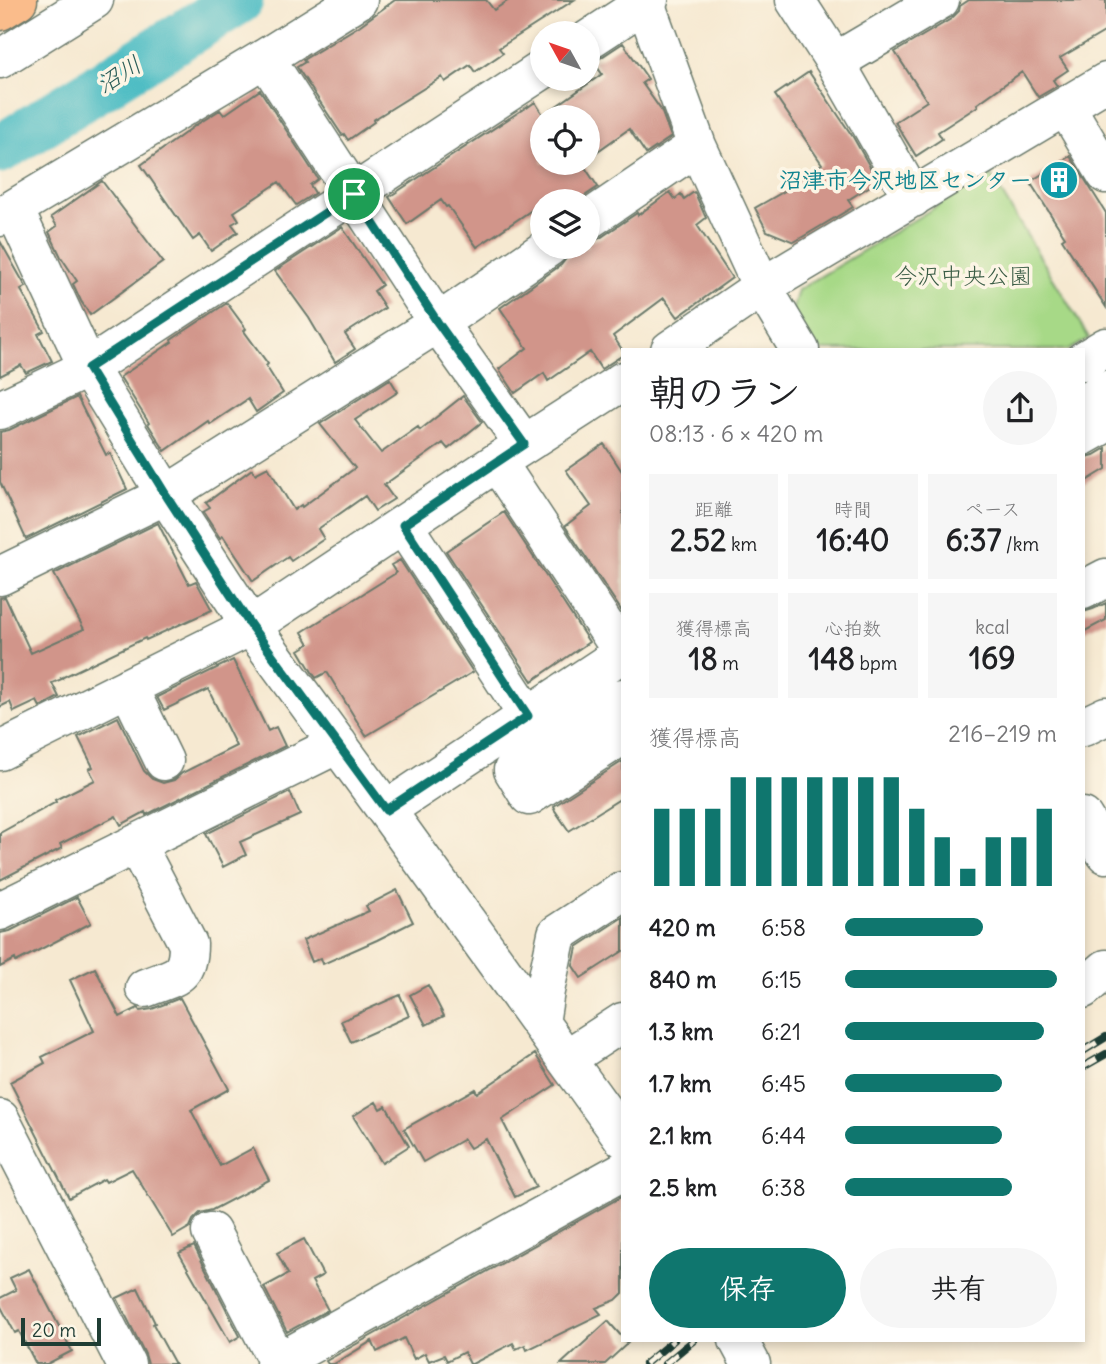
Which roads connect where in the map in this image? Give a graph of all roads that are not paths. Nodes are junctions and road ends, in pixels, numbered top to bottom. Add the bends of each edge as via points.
1 (18, 0) edge
2 (94, 0) edge
3 (358, 0) edge
4 (795, 0) edge
5 (940, 0) edge
6 (646, 1) edge
7 (0, 11) edge
8 (600, 32) edge
9 (0, 58) edge
10 (265, 58) junction
11 (835, 62) junction
12 (530, 78) edge
13 (1106, 82) edge
14 (1066, 107) junction
15 (697, 146) junction
16 (1106, 174) edge
17 (354, 194) junction
18 (914, 198) junction
19 (600, 212) edge
20 (7, 213) edge
21 (531, 259) edge
22 (762, 287) junction
23 (438, 323) junction
24 (1106, 347) edge
25 (673, 348) edge
26 (799, 348) edge
27 (1085, 360) edge
28 (88, 368) junction
29 (621, 382) edge
30 (1106, 390) edge
31 (1085, 403) edge
32 (0, 410) edge
33 (1106, 424) edge
34 (1085, 435) edge
35 (510, 453) junction
36 (166, 495) junction
37 (403, 525) junction
38 (0, 576) edge
39 (1106, 578) edge
40 (1085, 589) edge
41 (251, 626) junction
42 (621, 649) edge
43 (621, 654) edge
44 (128, 687) junction
45 (621, 699) edge
46 (528, 716) junction
47 (1106, 716) edge
48 (1085, 726) edge
49 (621, 736) edge
50 (338, 744) junction
51 (0, 751) edge
52 (164, 761) dead end
53 (386, 810) junction
54 (136, 844) junction
55 (621, 892) edge
56 (0, 911) edge
57 (1106, 970) edge
58 (1085, 987) edge
59 (145, 988) dead end
60 (540, 1023) junction
61 (621, 1023) edge
62 (566, 1059) junction
63 (0, 1119) edge
64 (621, 1135) edge
65 (621, 1172) edge
66 (211, 1232) dead end
67 (739, 1342) edge
68 (276, 1363) edge
69 (126, 1364) edge
70 (751, 1364) edge

1 - 7 highway
2 - 9 street
3 - 10 street
4 - 11 street
5 - 11 street
6 - 8 street
6 - 15 street
10 - 17 street
10 - 20 street
11 - 18 street
12 - 17 street
13 - 14 street
14 - 16 street
14 - 18 street
15 - 19 street
15 - 22 street
17 - 23 street
17 - 28 street
18 - 22 street
20 - 28 street
21 - 23 street
22 - 25 street
22 - 26 street
23 - 35 street
23 - 36 street
24 - 27 street
28 - 32 street
28 - 36 street
29 - 35 street
30 - 31 street
33 - 34 street
35 - 37 street
35 - 42 street
36 - 38 street
36 - 41 street
37 - 41 street
37 - 46 street
39 - 40 street
41 - 44 street
41 - 50 street
43 - 46 street
44 - 51 street
44 - 52 street
45 - 49 street via 513,770 529,796
46 - 53 street
47 - 48 street
50 - 53 street
50 - 54 street
53 - 60 street
54 - 56 street
54 - 59 street via 188,944 188,960 181,973
55 - 60 street via 557,934
57 - 58 street
60 - 62 street
61 - 62 street
62 - 64 street
63 - 69 street
65 - 68 street
66 - 68 street
67 - 70 street

